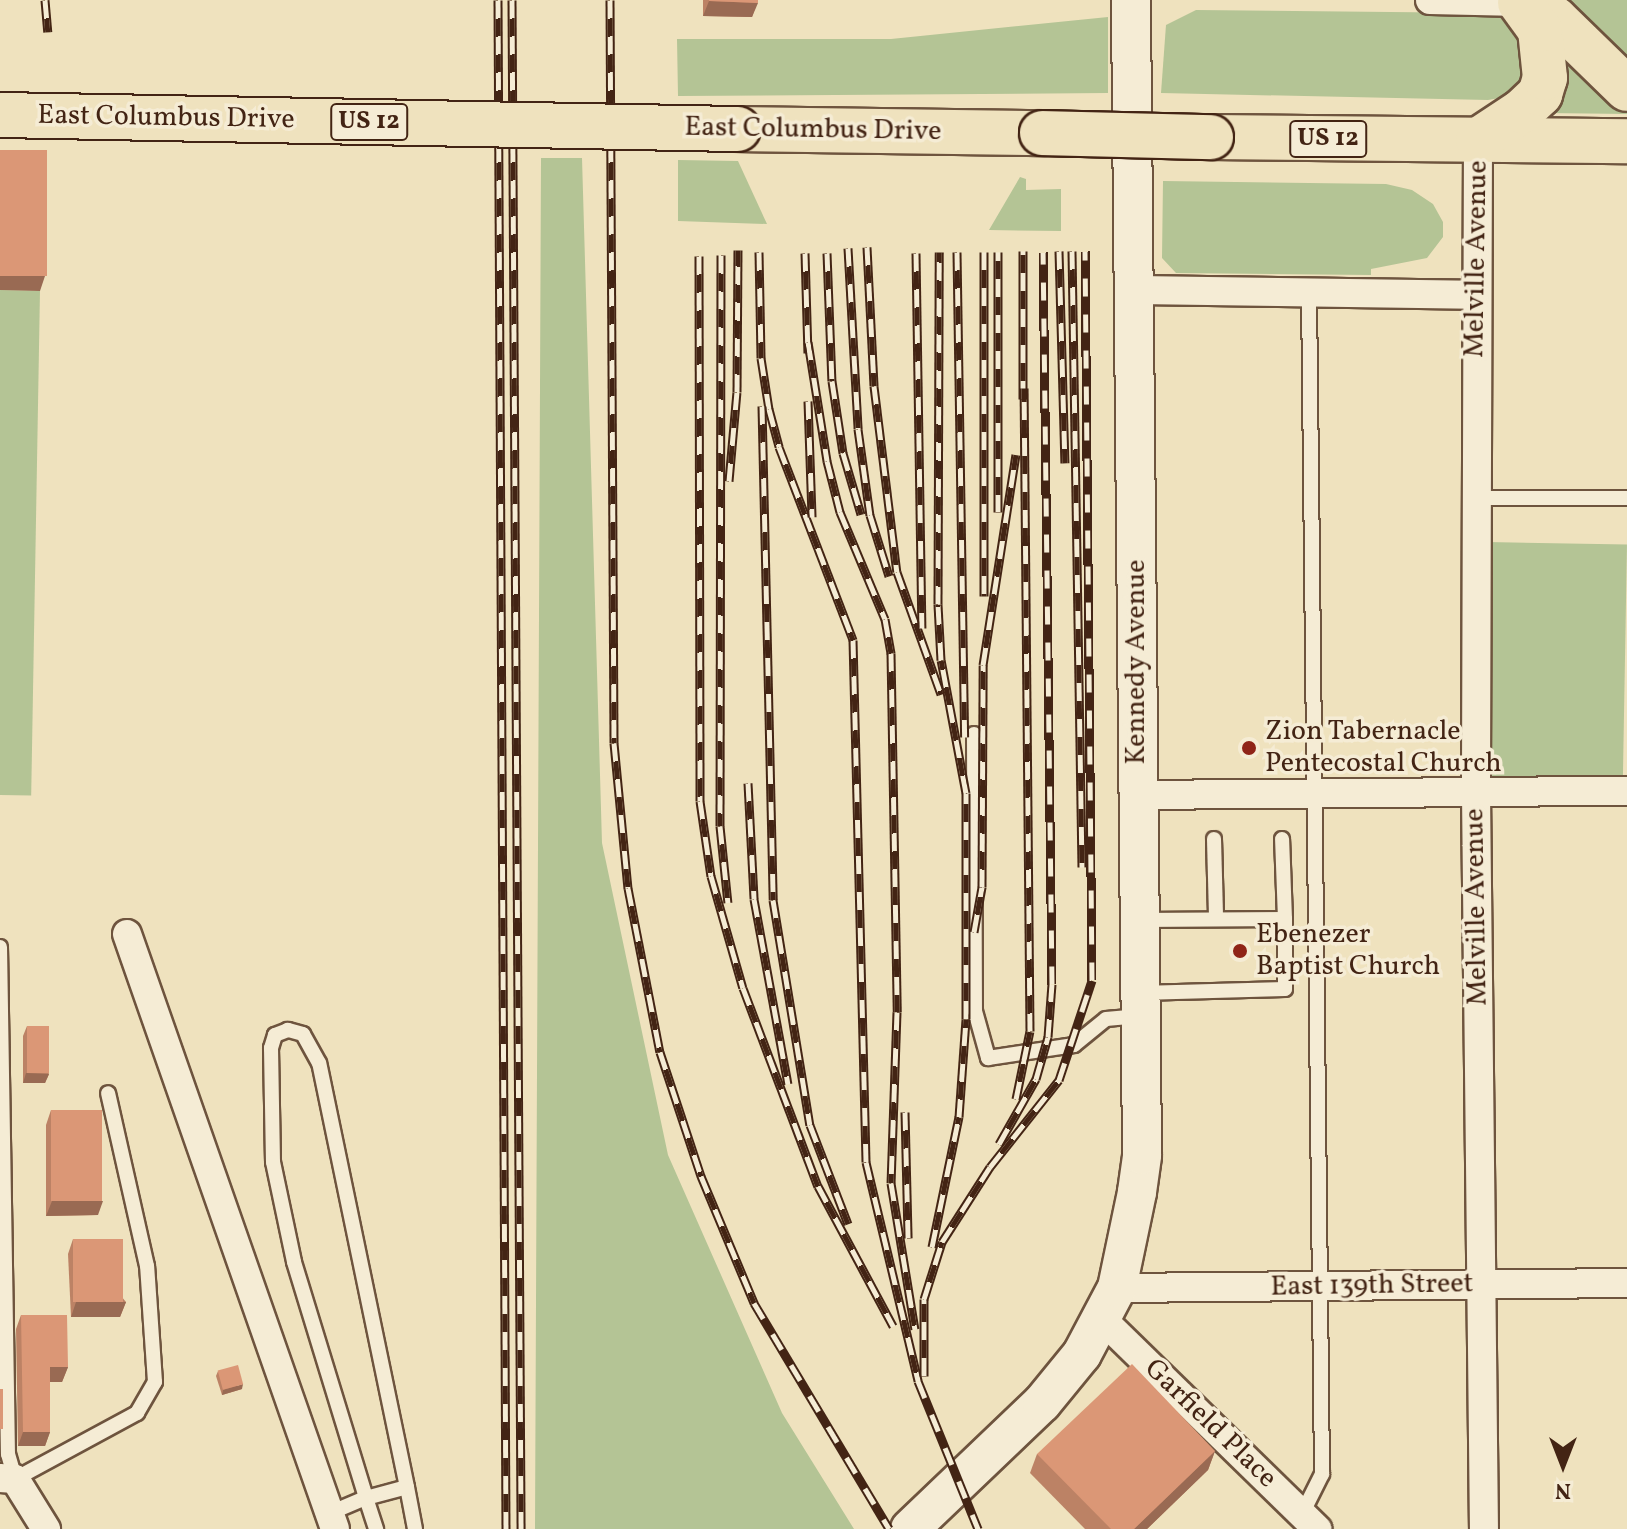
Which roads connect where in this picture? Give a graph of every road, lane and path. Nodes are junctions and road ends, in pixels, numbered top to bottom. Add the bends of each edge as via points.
1 (1131, 0) edge
2 (1430, 0) edge
3 (1520, 2) junction
4 (1627, 89) edge
5 (0, 115) edge
6 (1478, 140) junction
7 (1627, 141) edge
8 (1134, 290) junction
9 (1309, 293) junction
10 (1475, 295) junction
11 (1475, 498) junction
12 (1627, 498) edge
13 (974, 734) dead end
14 (1627, 791) edge
15 (1476, 793) junction
16 (1313, 794) junction
17 (1138, 795) junction
18 (1214, 839) dead end
19 (1282, 839) dead end
20 (1216, 918) junction
21 (1285, 919) junction
22 (1139, 920) junction
23 (127, 934) dead end
24 (0, 947) edge
25 (1140, 1004) junction
26 (108, 1093) dead end
27 (1627, 1283) edge
28 (1482, 1285) junction
29 (1317, 1286) junction
30 (1110, 1304) junction
31 (8, 1478) edge
32 (407, 1487) junction
33 (366, 1498) junction
34 (333, 1521) edge
35 (1310, 1522) edge
36 (46, 1529) edge
37 (376, 1529) edge
38 (415, 1529) edge
39 (910, 1529) edge
40 (1484, 1529) edge

1 - 8 main road, Kennedy Avenue
2 - 3 street
3 - 4 main road via 1555,19
3 - 6 main road via 1540,30 1545,78 1540,94 1522,111
5 - 6 main road, East Columbus Drive / US 12, bridge
6 - 7 main road, East Columbus Drive / US 12
6 - 10 street, Melville Avenue
8 - 9 street
8 - 17 main road, Kennedy Avenue
9 - 10 street
9 - 16 lane
10 - 11 street, Melville Avenue
11 - 12 lane
11 - 15 street, Melville Avenue
13 - 25 lane via 975,1011 988,1058 1074,1045 1106,1019
14 - 15 street
15 - 16 street
15 - 28 street, Melville Avenue
16 - 17 street
16 - 29 lane
17 - 22 main road, Kennedy Avenue
18 - 20 lane
19 - 21 lane
20 - 21 lane
20 - 22 lane
21 - 25 lane via 1285,989
22 - 25 main road, Kennedy Avenue
23 - 34 street
24 - 31 lane
25 - 30 main road, Kennedy Avenue via 1142,1155
26 - 31 lane via 147,1266 155,1382 137,1413
27 - 28 street, East 139th Street
28 - 29 street, East 139th Street
28 - 40 street, Melville Avenue
29 - 30 street, East 139th Street
29 - 35 lane via 1322,1474
30 - 35 street, Garfield Place
30 - 39 main road, Kennedy Avenue via 1082,1354 1042,1403
31 - 36 street
32 - 33 lane
32 - 33 lane via 319,1063 303,1034 288,1030 275,1035 271,1048 273,1162 294,1262
32 - 38 lane
33 - 34 lane
33 - 37 lane

